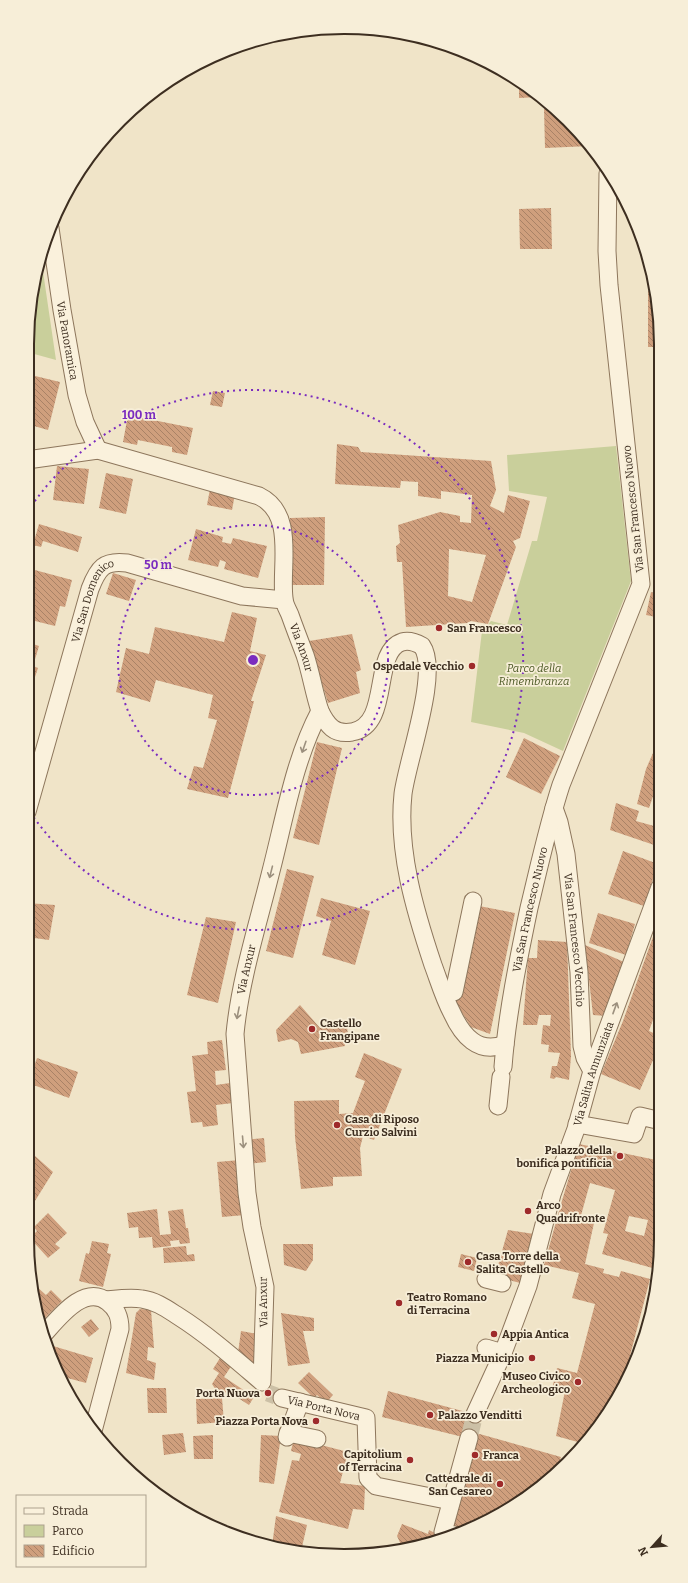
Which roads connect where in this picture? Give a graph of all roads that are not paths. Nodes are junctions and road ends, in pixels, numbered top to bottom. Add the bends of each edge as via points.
1 (608, 182) edge
2 (52, 240) edge
3 (98, 450) junction
4 (34, 459) edge
5 (284, 600) junction
6 (320, 712) junction
7 (34, 787) edge
8 (554, 808) junction
9 (472, 901) dead end
10 (654, 903) edge
11 (454, 992) dead end
12 (505, 1044) junction
13 (592, 1071) junction
14 (498, 1106) dead end
15 (654, 1119) edge
16 (577, 1124) junction
17 (106, 1300) junction
18 (48, 1330) edge
19 (486, 1348) dead end
20 (503, 1353) junction
21 (273, 1393) junction
22 (300, 1402) junction
23 (475, 1414) tunnel mouth
24 (95, 1424) edge
25 (469, 1438) tunnel mouth
26 (317, 1439) dead end
27 (451, 1501) junction
28 (445, 1533) edge

1 - 8 street, Via San Francesco Nuovo via 609,285 641,584
2 - 3 street, Via Panoramica via 77,395 85,422
3 - 4 street, Via Anxur
3 - 5 street, Via Anxur via 259,496 271,503 282,523
5 - 6 street, Via Anxur via 305,657
5 - 7 street, Via San Domenico via 250,597 127,563 113,562 102,566 90,588
6 - 12 street via 328,724 338,731 361,729 373,714 389,651 399,643 411,641 424,650 428,666 426,682 403,794 402,833 408,872 426,944 454,1018 465,1034 478,1045 489,1047
6 -> 21 street, Via Anxur via 308,735 297,768 248,965 235,1034 247,1193 264,1287
8 - 12 street, Via San Francesco Nuovo via 524,928
8 - 13 street, Via San Francesco Vecchio via 566,854 579,972 582,1046
9 - 11 street
13 -> 10 street, Via Salita Annunziata
12 - 14 street, Via San Francesco Nuovo
13 - 16 street, Via Salita Annunziata
15 - 16 street via 640,1116 634,1134
16 - 20 street, Via Salita Annunziata via 550,1201 528,1286
17 - 18 street via 96,1297 78,1300
17 - 21 street via 135,1298 160,1304 221,1346
17 - 24 street via 118,1312 120,1329
19 - 20 street
20 - 23 street
21 - 22 street, Via Porta Nova
22 - 26 street via 288,1435
22 - 27 street, Via Porta Nova via 366,1418 368,1478 376,1486
25 - 27 street
27 - 28 street via 443,1532

